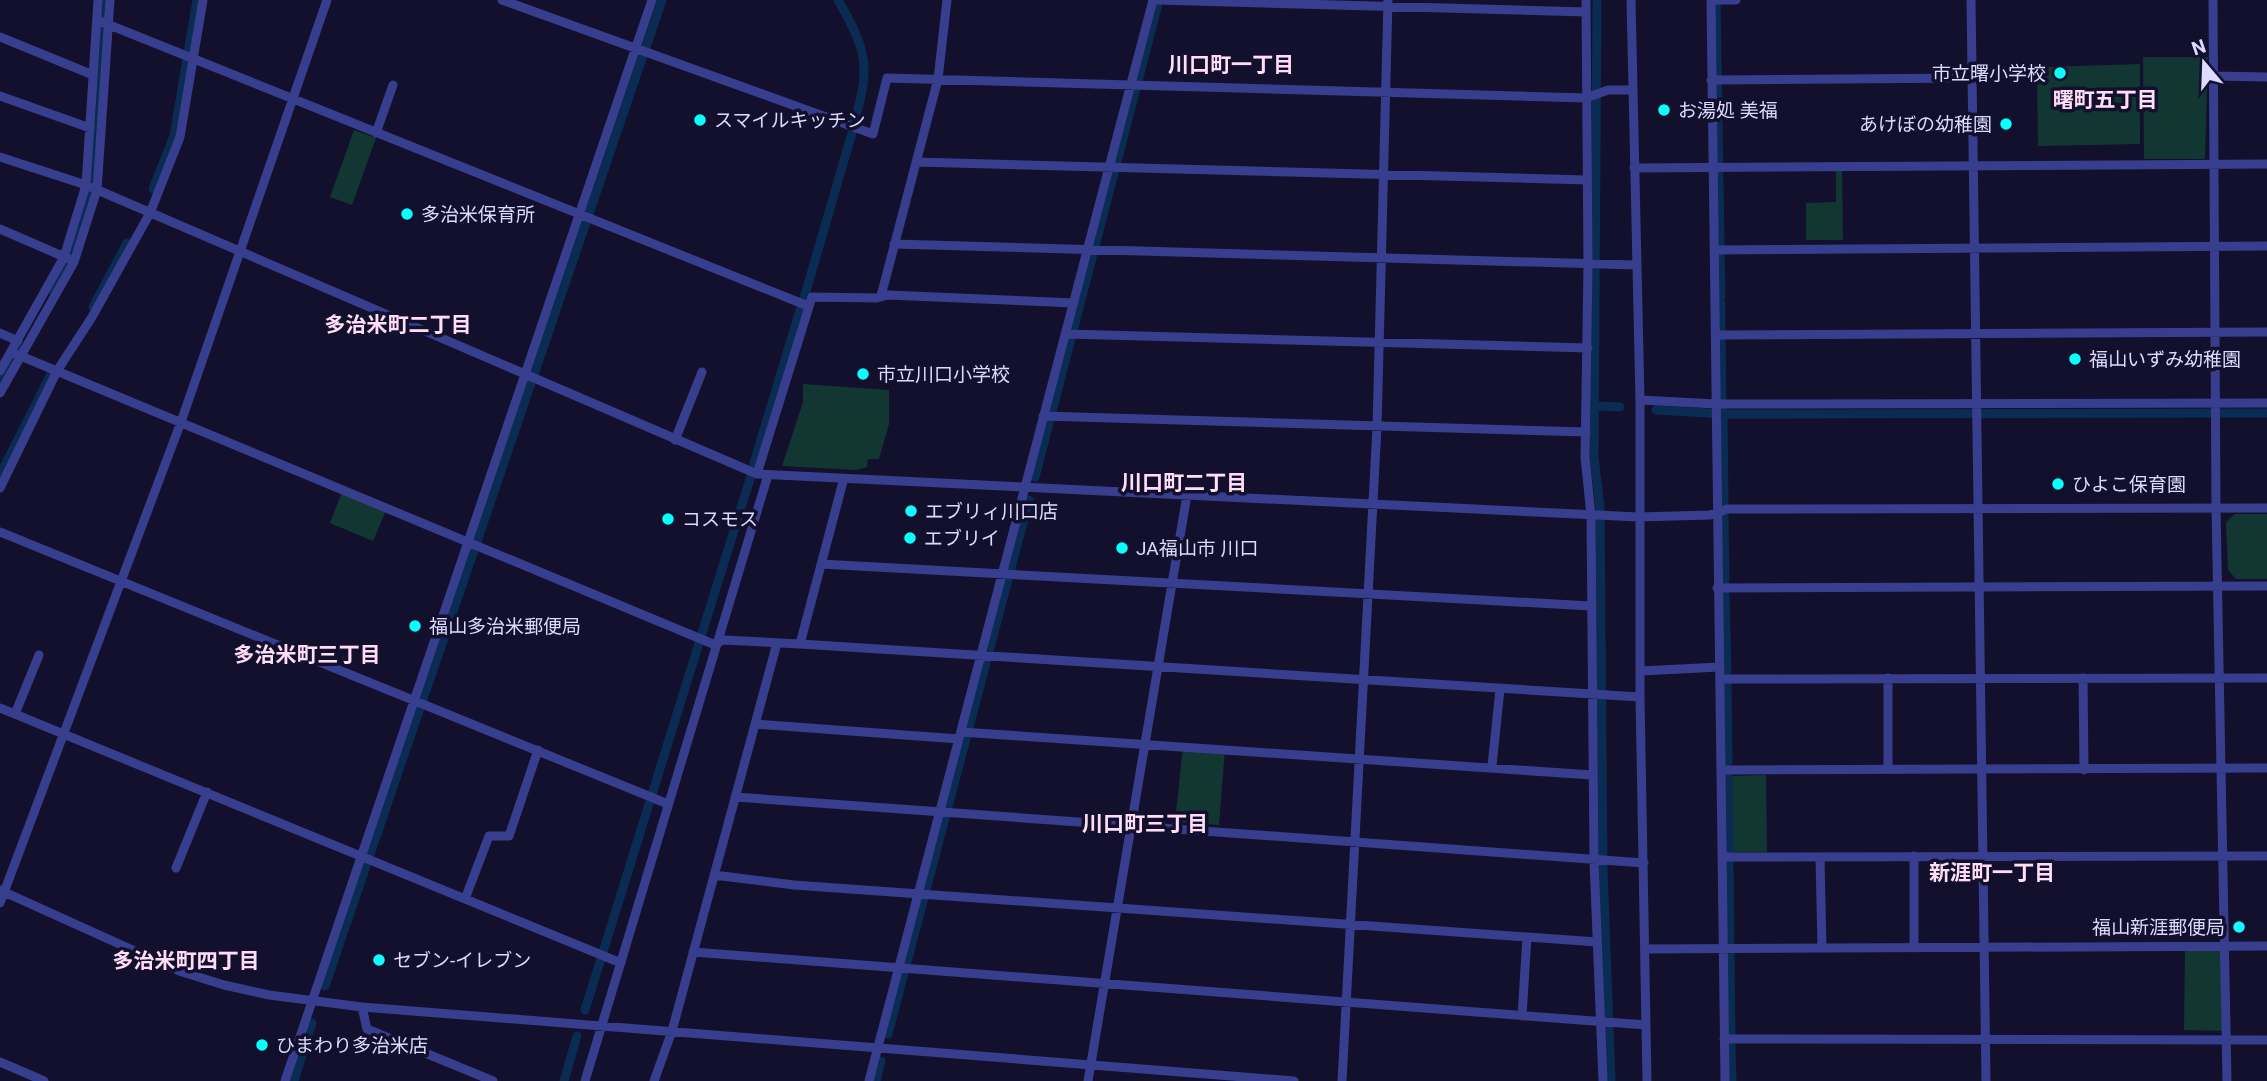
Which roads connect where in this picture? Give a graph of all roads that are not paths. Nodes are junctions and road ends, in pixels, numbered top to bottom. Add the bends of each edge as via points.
1 (98, 0) edge
2 (110, 0) edge
3 (203, 0) edge
4 (327, 0) edge
5 (502, 0) edge
6 (652, 0) edge
7 (947, 0) edge
8 (1156, 0) edge
9 (1586, 0) edge
10 (1631, 0) edge
11 (1711, 0) edge
12 (1735, 0) edge
13 (1971, 0) edge
14 (2213, 0) edge
15 (1388, 4) edge
16 (1586, 12) junction
17 (103, 23) junction
18 (0, 37) edge
19 (640, 51) junction
20 (193, 59) junction
21 (93, 75) junction
22 (2214, 76) junction
23 (2267, 76) edge
24 (1972, 78) junction
25 (938, 79) junction
26 (1711, 80) junction
27 (1131, 84) junction
28 (393, 85) dead end
29 (1632, 90) junction
30 (1385, 91) junction
31 (0, 96) edge
32 (1586, 98) junction
33 (294, 100) junction
34 (90, 128) junction
35 (376, 133) junction
36 (0, 157) edge
37 (916, 162) junction
38 (1972, 164) junction
39 (2214, 164) junction
40 (2267, 164) edge
41 (1713, 166) junction
42 (1109, 167) junction
43 (1634, 168) junction
44 (1384, 174) junction
45 (1587, 180) junction
46 (92, 188) junction
47 (150, 213) junction
48 (584, 216) junction
49 (0, 229) edge
50 (894, 244) junction
51 (2216, 246) junction
52 (2267, 246) edge
53 (1974, 248) junction
54 (1714, 250) junction
55 (241, 251) junction
56 (1087, 251) junction
57 (69, 259) junction
58 (1381, 259) junction
59 (1588, 265) junction
60 (1636, 265) junction
61 (881, 296) junction
62 (1073, 303) junction
63 (808, 306) junction
64 (0, 332) edge
65 (2216, 332) junction
66 (2267, 332) edge
67 (1066, 334) junction
68 (1975, 334) junction
69 (1715, 335) junction
70 (18, 341) junction
71 (1378, 343) junction
72 (1588, 348) junction
73 (17, 354) junction
74 (0, 371) edge
75 (57, 371) junction
76 (702, 372) dead end
77 (529, 377) junction
78 (0, 393) edge
79 (1640, 400) junction
80 (2267, 403) edge
81 (2216, 409) junction
82 (1977, 410) junction
83 (1716, 411) junction
84 (1043, 416) junction
85 (181, 422) junction
86 (1377, 426) junction
87 (1586, 432) junction
88 (675, 440) junction
89 (757, 474) junction
90 (768, 475) junction
91 (844, 478) junction
92 (0, 488) edge
93 (1024, 488) junction
94 (1188, 495) junction
95 (1370, 503) junction
96 (2216, 508) junction
97 (2267, 508) edge
98 (1978, 509) junction
99 (1717, 513) junction
100 (1595, 515) junction
101 (1638, 517) junction
102 (0, 532) edge
103 (473, 544) junction
104 (821, 564) junction
105 (1002, 574) junction
106 (121, 581) junction
107 (1171, 583) junction
108 (1978, 586) junction
109 (2219, 586) junction
110 (2267, 586) edge
111 (1717, 588) junction
112 (1366, 594) junction
113 (1591, 606) junction
114 (718, 642) junction
115 (777, 643) junction
116 (800, 644) junction
117 (39, 655) dead end
118 (980, 656) junction
119 (1719, 667) junction
120 (1157, 668) junction
121 (1641, 671) junction
122 (1888, 678) junction
123 (2083, 678) junction
124 (2219, 678) junction
125 (2267, 678) edge
126 (1720, 679) junction
127 (1979, 679) junction
128 (1362, 680) junction
129 (1500, 689) junction
130 (1591, 695) junction
131 (1640, 697) junction
132 (419, 703) junction
133 (0, 708) edge
134 (15, 714) junction
135 (755, 724) junction
136 (62, 735) junction
137 (960, 735) junction
138 (1143, 746) junction
139 (538, 750) junction
140 (1358, 760) junction
141 (1492, 766) junction
142 (2220, 768) junction
143 (2267, 768) edge
144 (1888, 769) junction
145 (1982, 769) junction
146 (1722, 770) junction
147 (2084, 770) junction
148 (1592, 775) junction
149 (206, 792) junction
150 (735, 797) junction
151 (668, 804) junction
152 (940, 812) junction
153 (1129, 827) junction
154 (1354, 843) junction
155 (1983, 855) junction
156 (1914, 856) junction
157 (2222, 856) junction
158 (2267, 856) edge
159 (1723, 857) junction
160 (366, 858) junction
161 (1820, 858) junction
162 (1594, 861) junction
163 (1644, 863) junction
164 (176, 868) dead end
165 (713, 875) junction
166 (2, 891) edge
167 (918, 894) junction
168 (465, 899) junction
169 (0, 903) edge
170 (1118, 908) junction
171 (1351, 924) junction
172 (1527, 937) junction
173 (1597, 942) junction
174 (2224, 946) junction
175 (2267, 946) edge
176 (1723, 947) junction
177 (1822, 948) junction
178 (1914, 948) junction
179 (1984, 948) junction
180 (1645, 949) junction
181 (693, 952) junction
182 (621, 963) junction
183 (899, 967) junction
184 (1105, 983) junction
185 (312, 1001) junction
186 (1347, 1002) junction
187 (362, 1007) junction
188 (1522, 1016) junction
189 (1601, 1021) junction
190 (602, 1024) junction
191 (1646, 1025) junction
192 (672, 1031) junction
193 (1724, 1039) junction
194 (2228, 1040) junction
195 (2267, 1040) edge
196 (1986, 1042) junction
197 (878, 1047) junction
198 (0, 1062) edge
199 (1092, 1064) junction
200 (44, 1081) edge
201 (285, 1081) edge
202 (493, 1081) edge
203 (585, 1081) edge
204 (654, 1081) edge
205 (869, 1081) edge
206 (1088, 1081) edge
207 (1294, 1081) edge
208 (1342, 1081) edge
209 (1603, 1081) edge
210 (1647, 1081) edge
211 (1725, 1081) edge
212 (1986, 1081) edge
213 (2227, 1081) edge

1 - 17 street
2 - 17 street
3 - 20 street
4 - 33 street
5 - 19 street
6 - 19 street
7 - 25 street
8 - 15 street
8 - 27 street
9 - 16 street
10 - 29 street
11 - 12 street
11 - 26 street
13 - 24 street
14 - 22 street
15 - 16 street
15 - 30 street
16 - 32 street
17 - 20 street
17 - 21 street
17 - 46 street
18 - 21 street
19 - 25 street via 873,134 887,78
19 - 48 street
20 - 33 street
20 - 47 street via 180,137
21 - 34 street
22 - 23 street
22 - 39 street
24 - 26 street
24 - 38 street
25 - 27 street
25 - 37 street
26 - 41 street
27 - 30 street
27 - 42 street
28 - 35 street
29 - 32 street via 1608,89
29 - 43 street
30 - 32 street
30 - 44 street
31 - 34 street
32 - 45 street
33 - 35 street
33 - 55 street
34 - 46 street
35 - 48 street
36 - 46 street
37 - 42 street
37 - 50 street
38 - 39 street
38 - 41 street
38 - 53 street
39 - 40 street
39 - 51 street
41 - 43 street
41 - 54 street
42 - 44 street
42 - 56 street
43 - 60 street
44 - 45 street
44 - 58 street
45 - 59 street
46 - 47 street
46 - 57 street
47 - 55 street
47 - 75 street
48 - 63 street
48 - 77 street
49 - 57 street
50 - 56 street
50 - 61 street
51 - 52 street
51 - 53 street
51 - 65 street
53 - 54 street
53 - 68 street
54 - 69 street
55 - 77 street
55 - 85 street
56 - 58 street
56 - 62 street
57 - 70 street
57 - 73 street
58 - 59 street
58 - 71 street
59 - 60 street
59 - 72 street
60 - 79 street
61 - 62 street
61 - 63 street via 815,296
62 - 67 street
63 - 89 street
64 - 70 street
65 - 66 street
65 - 68 street
65 - 81 street
67 - 71 street
67 - 84 street
68 - 69 street
68 - 82 street
69 - 83 street
70 - 73 street
71 - 72 street
71 - 86 street
72 - 87 street
73 - 74 street
73 - 75 street
73 - 78 street
75 - 85 street
75 - 92 street
76 - 88 street
77 - 88 street
77 - 103 street
79 - 83 street
79 - 101 street
80 - 81 street
81 - 82 street
81 - 96 street
82 - 83 street
82 - 98 street
83 - 99 street
84 - 86 street
84 - 93 street
85 - 103 street
85 - 106 street
86 - 87 street
86 - 95 street
87 - 100 street
88 - 89 street
89 - 90 street
90 - 91 street
90 - 114 street
91 - 93 street
91 - 104 street
93 - 94 street
93 - 105 street
94 - 95 street
94 - 107 street
95 - 100 street
95 - 112 street
96 - 97 street
96 - 98 street
96 - 109 street
98 - 99 street via 1727,509
98 - 108 street
99 - 101 street
99 - 111 street
100 - 101 street
100 - 113 street
101 - 121 street
102 - 106 street
103 - 114 street via 700,639
103 - 132 street
104 - 105 street
104 - 116 street
105 - 107 street
105 - 118 street
106 - 132 street
106 - 136 street
107 - 112 street
107 - 120 street
108 - 109 street
108 - 111 street
108 - 127 street
109 - 110 street
109 - 124 street
111 - 119 street
112 - 113 street
112 - 128 street
113 - 130 street
114 - 115 street
114 - 151 street
115 - 116 street
115 - 135 street
116 - 118 street
117 - 134 street
118 - 120 street
118 - 137 street
119 - 121 street
119 - 126 street
120 - 128 street
120 - 138 street
121 - 131 street
122 - 126 street
122 - 127 street
122 - 144 street
123 - 124 street
123 - 127 street
123 - 147 street
124 - 125 street
124 - 142 street
126 - 146 street
127 - 145 street
128 - 129 street
128 - 140 street
129 - 130 street
129 - 141 street
130 - 131 street
130 - 148 street
131 - 163 street
132 - 139 street
132 - 160 street
133 - 134 street
134 - 136 street
135 - 137 street
135 - 150 street
136 - 149 street
136 - 166 street
137 - 138 street
137 - 152 street
138 - 140 street
138 - 153 street
139 - 151 street
139 - 168 street via 509,836 489,836
140 - 141 street
140 - 154 street
141 - 148 street
142 - 143 street
142 - 147 street
142 - 157 street
144 - 145 street
144 - 146 street
145 - 147 street
145 - 155 street
146 - 159 street
148 - 162 street
149 - 160 street
149 - 164 street
150 - 152 street
150 - 165 street
151 - 182 street
152 - 153 street
152 - 167 street
153 - 154 street
153 - 170 street
154 - 162 street
154 - 171 street
155 - 156 street
155 - 157 street
155 - 179 street
156 - 161 street
156 - 178 street
157 - 158 street
157 - 174 street
159 - 161 street
159 - 176 street
160 - 168 street
160 - 185 street
161 - 177 street
162 - 163 street
162 - 173 street
163 - 180 street
165 - 167 street
165 - 181 street
166 - 169 street
166 - 185 street via 179,971 224,985
167 - 170 street
167 - 183 street
168 - 182 street
170 - 171 street
170 - 184 street
171 - 172 street
171 - 186 street
172 - 173 street
172 - 188 street
173 - 189 street
174 - 175 street
174 - 179 street
174 - 194 street
176 - 177 street
176 - 180 street
176 - 193 street
177 - 178 street
178 - 179 street
179 - 196 street
180 - 191 street
181 - 183 street
181 - 192 street
182 - 190 street
183 - 184 street
183 - 197 street
184 - 186 street
184 - 199 street
185 - 187 street
185 - 201 street
186 - 188 street
186 - 208 street
187 - 190 street
187 - 202 street via 367,1029
188 - 189 street
189 - 191 street
189 - 209 street
190 - 192 street
190 - 203 street
191 - 210 street
192 - 197 street
192 - 204 street
193 - 196 street
193 - 211 street
194 - 195 street
194 - 196 street
194 - 213 street
196 - 212 street
197 - 199 street
197 - 205 street
198 - 200 street
199 - 206 street
199 - 207 street

